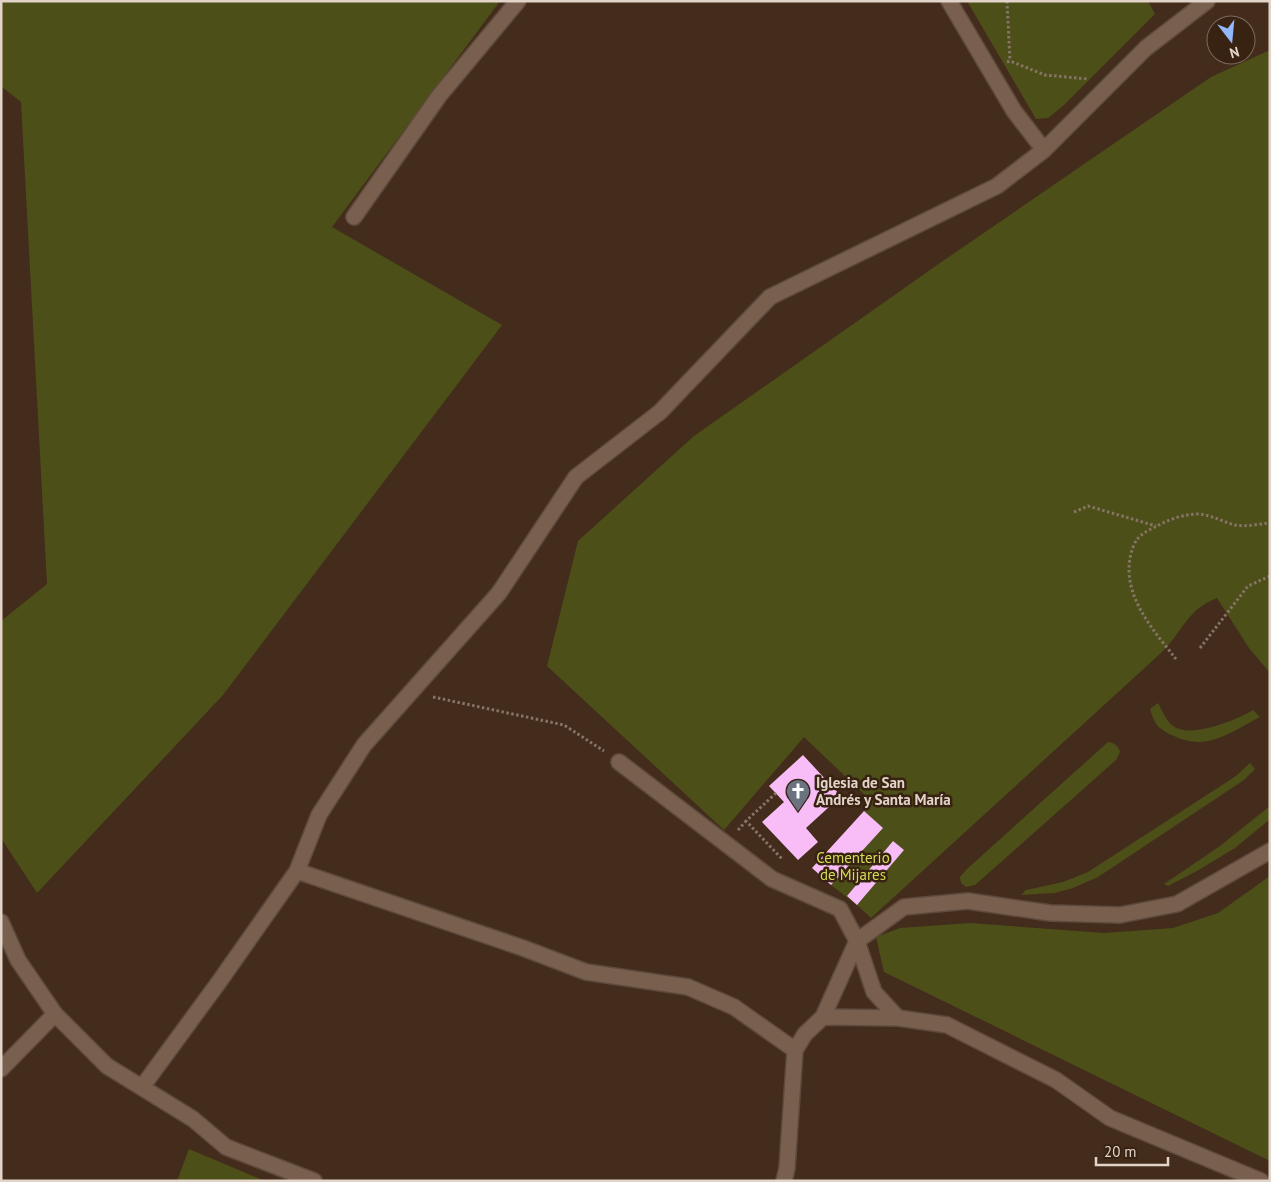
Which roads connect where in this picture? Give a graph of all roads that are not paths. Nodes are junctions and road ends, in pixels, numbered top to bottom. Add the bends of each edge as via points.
1 (518, 1) edge
2 (949, 1) edge
3 (1207, 1) edge
4 (1044, 150) junction
5 (354, 218) dead end
6 (618, 762) road end
7 (1270, 851) edge
8 (297, 870) junction
9 (1, 922) edge
10 (857, 941) junction
11 (54, 1014) junction
12 (823, 1017) junction
13 (898, 1018) junction
14 (795, 1050) junction
15 (1, 1069) edge
16 (142, 1087) junction
17 (314, 1181) edge
18 (784, 1181) edge
19 (1261, 1181) edge

1 - 5 street via 439,96
2 - 4 street via 1014,111
3 - 4 street via 1146,48
4 - 8 street via 997,186 770,297 660,412 576,477 499,593 364,746 319,815
6 - 10 street via 772,879 840,908
7 - 10 street via 1177,904 1120,915 1050,913 968,901 904,907
8 - 14 street via 586,972 688,987 734,1007
8 - 16 street
9 - 11 street via 18,960
10 - 12 street
10 - 13 street via 874,992
11 - 15 street
11 - 16 street via 107,1066
12 - 13 street
12 - 14 street
13 - 19 street via 947,1025 1056,1080 1110,1118
14 - 18 street
16 - 17 street via 192,1119 226,1147

